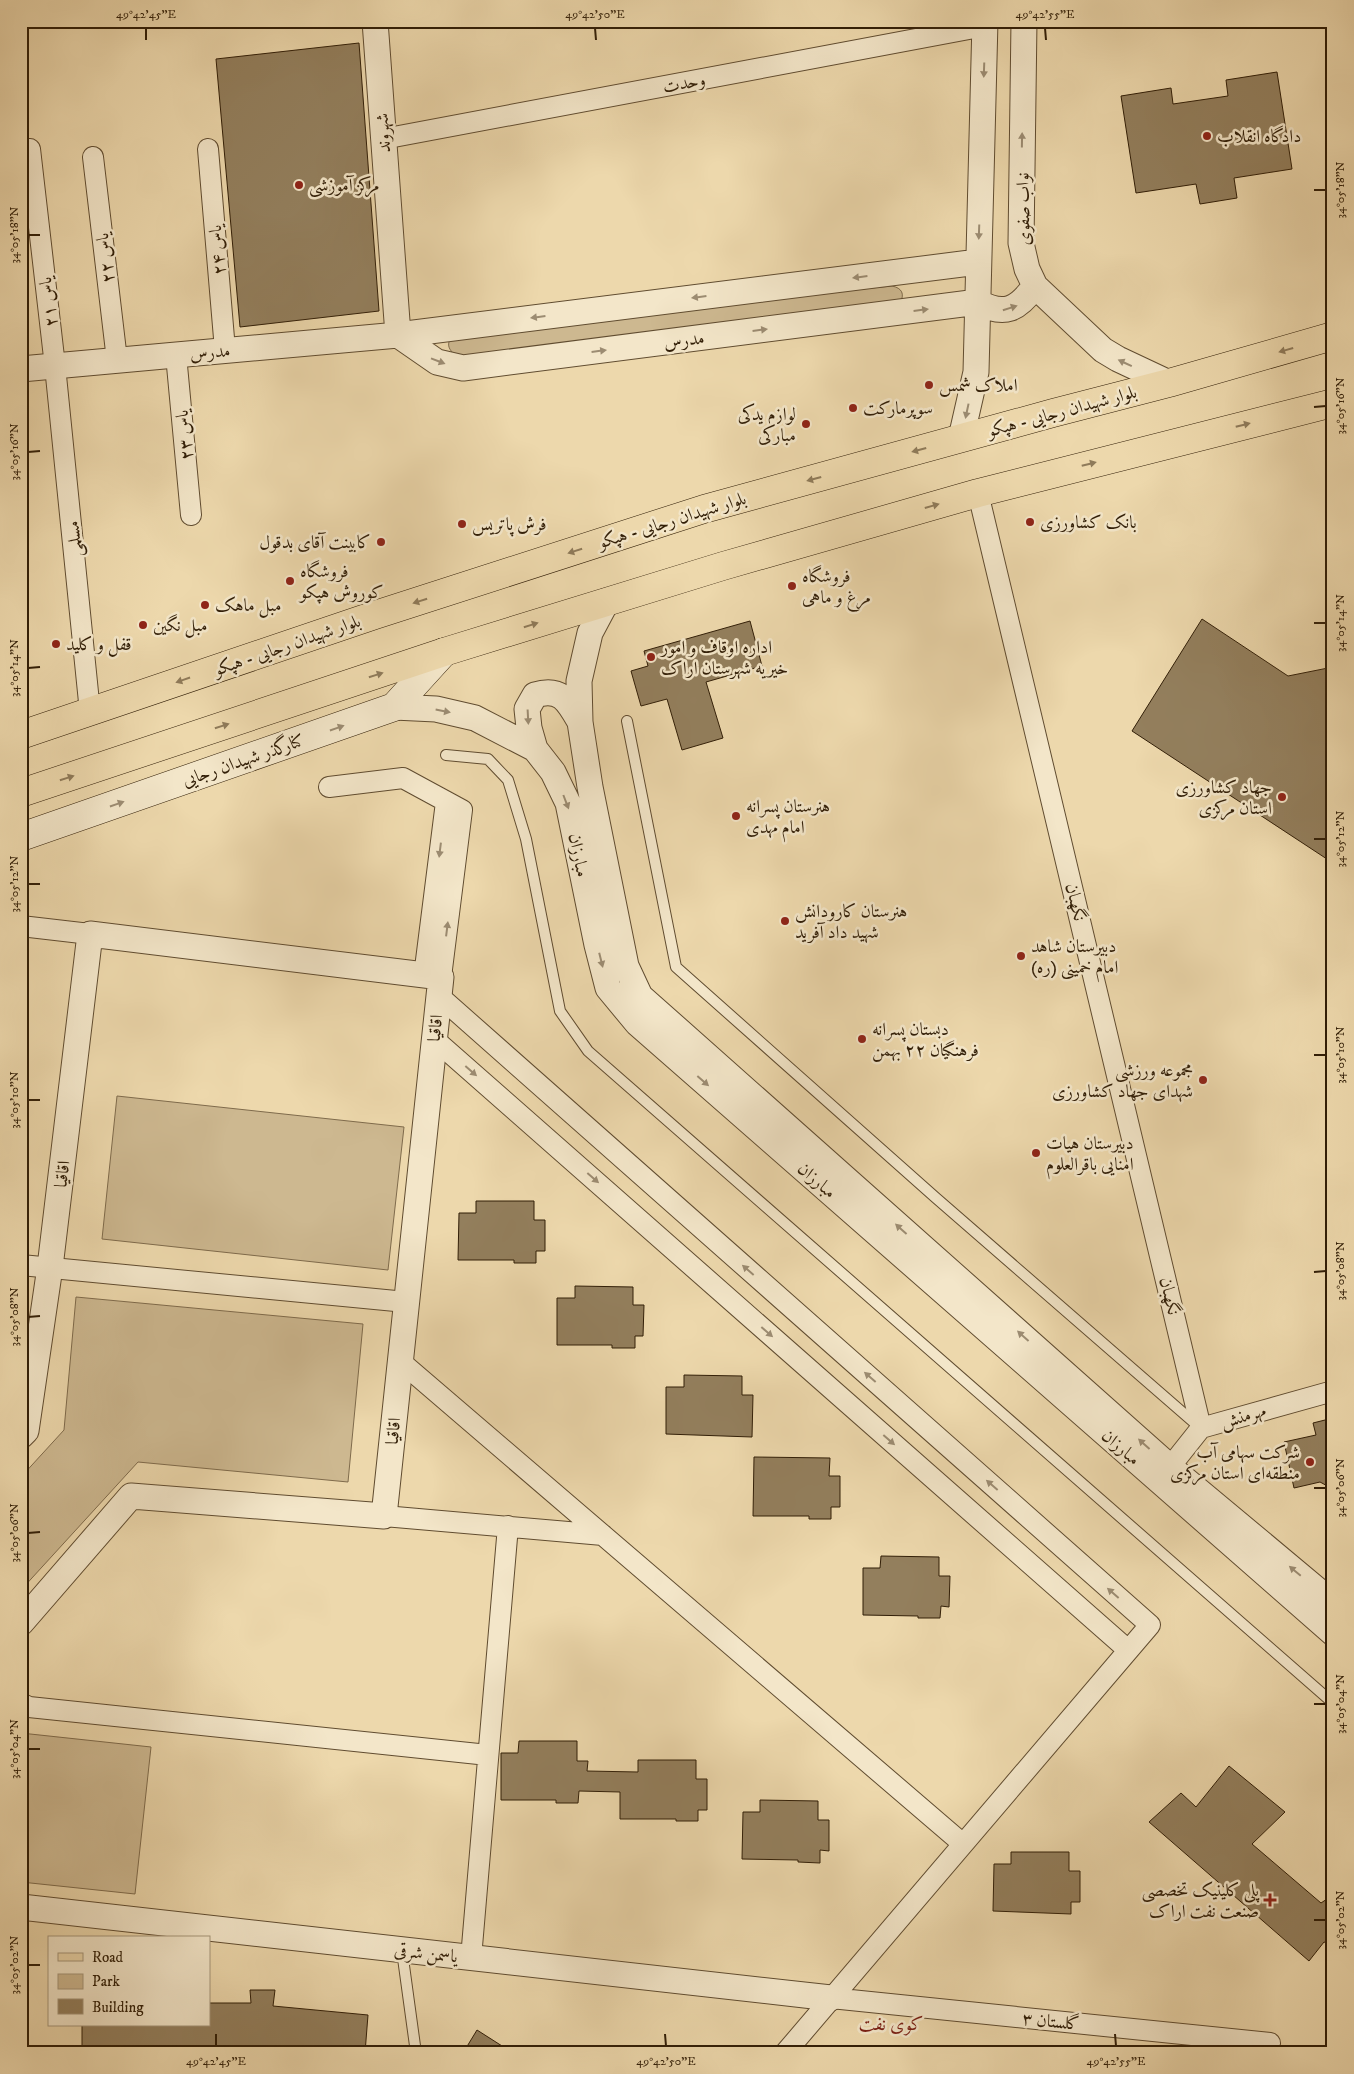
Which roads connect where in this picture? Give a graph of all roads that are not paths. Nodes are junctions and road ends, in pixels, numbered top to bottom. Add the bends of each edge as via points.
1 (374, 21) edge
2 (1024, 21) edge
3 (985, 24) edge
4 (383, 139) junction
5 (30, 149) dead end
6 (208, 149) dead end
7 (93, 156) dead end
8 (978, 262) junction
9 (1035, 286) junction
10 (978, 302) junction
11 (398, 335) junction
12 (1333, 336) edge
13 (226, 350) junction
14 (176, 355) junction
15 (117, 360) junction
16 (55, 366) junction
17 (21, 369) edge
18 (1169, 383) junction
19 (1333, 402) edge
20 (962, 438) junction
21 (978, 493) junction
22 (191, 515) dead end
23 (607, 601) junction
24 (444, 652) junction
25 (394, 707) junction
26 (90, 712) junction
27 (627, 721) dead end
28 (580, 722) junction
29 (21, 736) edge
30 (535, 749) junction
31 (446, 755) dead end
32 (330, 787) dead end
33 (21, 793) edge
34 (21, 837) edge
35 (21, 926) edge
36 (90, 934) junction
37 (435, 983) junction
38 (434, 1039) junction
39 (21, 1264) edge
40 (50, 1267) junction
41 (406, 1302) junction
42 (400, 1362) junction
43 (1333, 1391) edge
44 (1201, 1428) junction
45 (21, 1436) edge
46 (1170, 1466) junction
47 (384, 1516) junction
48 (508, 1526) junction
49 (603, 1535) junction
50 (1333, 1602) edge
51 (21, 1623) edge
52 (1333, 1633) edge
53 (1128, 1650) junction
54 (21, 1703) edge
55 (1333, 1703) edge
56 (488, 1755) junction
57 (963, 1844) junction
58 (21, 1908) edge
59 (402, 1950) junction
60 (471, 1958) junction
61 (831, 1998) junction
62 (1266, 2048) edge
63 (416, 2053) edge
64 (784, 2053) edge

1 - 4 street, شهروند
9 -> 2 street, نواب صفوی via 1021,243
3 - 4 street, وحدت
3 -> 8 street
4 - 11 street, شهروند
5 - 16 street, یاس ۲۱
6 - 13 street, یاس ۲۴
7 - 15 street, یاس ۲۲
8 - 10 street
8 -> 11 street, مدرس
10 -> 9 street via 998,311 1012,308 1025,300
18 -> 9 street, نواب صفوی via 1103,350
11 -> 10 street, مدرس via 437,362 463,368
10 -> 20 street via 976,372
11 - 13 street, مدرس
12 -> 18 main road, بلوار شهیدان رجایی - هپکو
13 - 14 street, مدرس
14 - 15 street, مدرس
14 - 22 street, یاس ۲۳
15 - 16 street, مدرس
16 - 17 street, مدرس
16 - 26 street, مسلمی
18 - 20 main road, بلوار شهیدان رجایی - هپکو
21 -> 19 main road
20 -> 26 main road, بلوار شهیدان رجایی - هپکو via 704,509 375,615
23 -> 21 main road
21 - 44 street, نگهبان
24 -> 23 main road
23 - 28 street, مبارزان via 590,633 579,681
24 - 25 main road, کنارگذر شهیدان رجایی
33 -> 24 main road
25 -> 30 street, مبارزان via 436,709 475,718
34 -> 25 main road, کنارگذر شهیدان رجایی
26 - 29 main road, بلوار شهیدان رجایی - هپکو
27 - 44 lane via 676,967
28 -> 30 street via 569,702 559,694 548,691 535,695 527,709
46 -> 28 street, مبارزان via 640,996 626,966
30 -> 52 street, مبارزان via 553,772 568,803 608,988 637,1023
31 - 55 lane via 488,759 508,780 526,839 560,1011 588,1051
32 - 37 street via 403,778 454,806
35 - 36 street
36 - 37 street
36 - 40 street, اقاقیا
37 - 38 street, اقاقیا
53 -> 37 street via 1150,1625
38 - 41 street, اقاقیا
38 -> 53 street
39 - 40 street
40 - 41 street
40 - 45 street, اقاقیا via 26,1431
41 - 42 street, اقاقیا
42 - 47 street, اقاقیا
42 - 49 street
43 - 44 street, مهرمنش
44 - 46 street, مهرمنش
50 -> 46 street, مبارزان
47 - 48 street
47 - 51 street via 131,1496
48 - 49 street
48 - 56 street
49 - 57 street
53 - 57 street
54 - 56 street via 29,1707
56 - 60 street
57 - 61 street
58 - 59 street, یاسمن شرقی
59 - 60 street, یاسمن شرقی
59 - 63 lane
60 - 61 street, یاسمن شرقی
61 - 62 street, گلستان ۳
61 - 64 street

